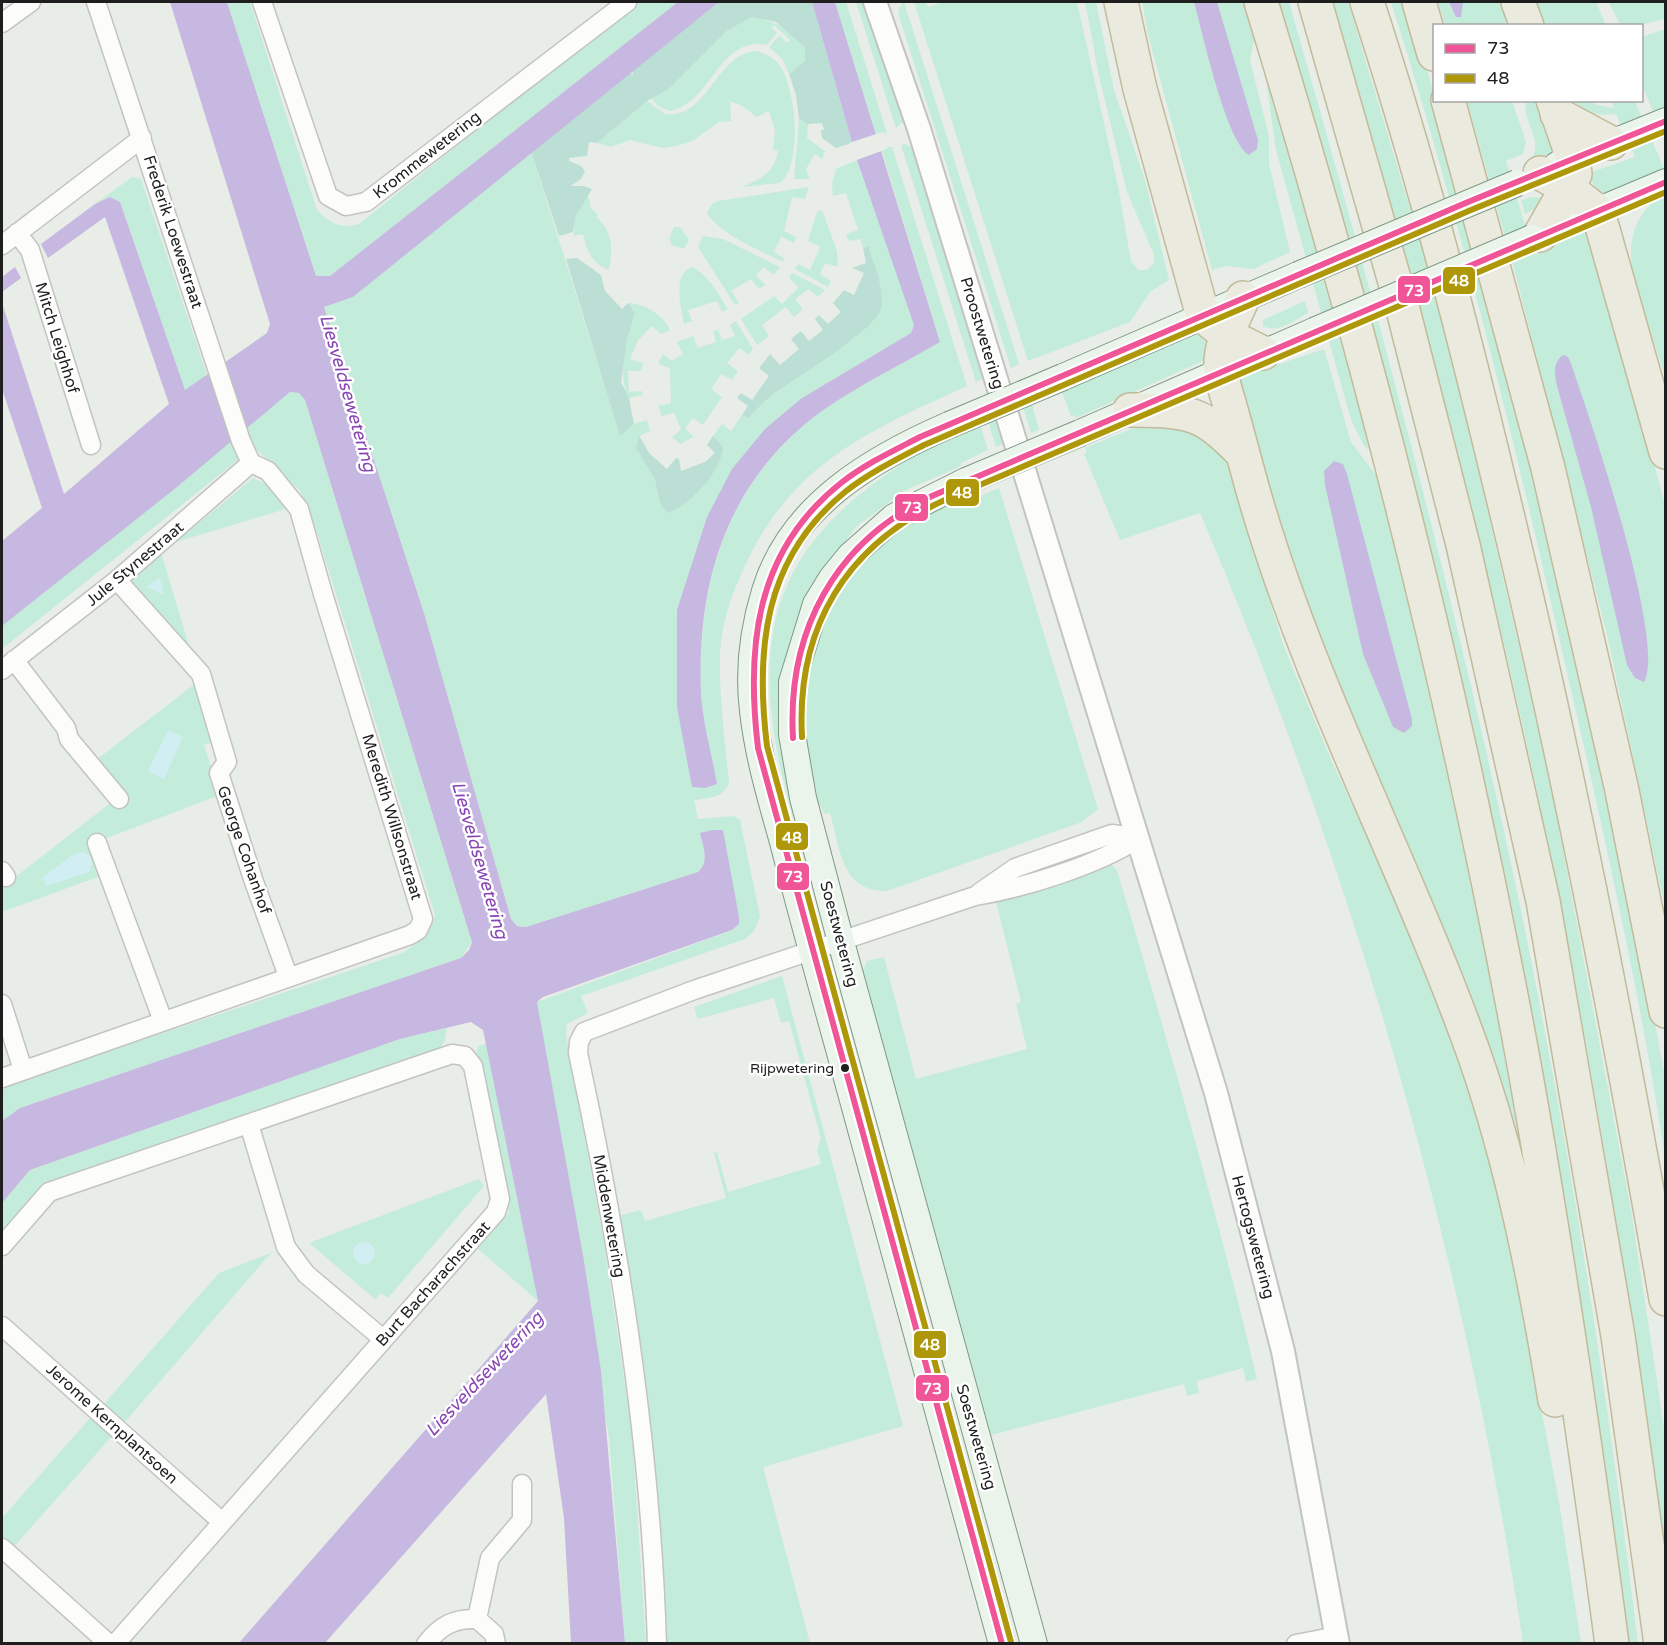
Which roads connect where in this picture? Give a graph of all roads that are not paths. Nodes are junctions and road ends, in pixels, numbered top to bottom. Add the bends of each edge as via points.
1 (31, 2) edge
2 (96, 2) edge
3 (262, 2) edge
4 (627, 2) edge
5 (876, 2) edge
6 (1121, 2) edge
7 (1262, 2) edge
8 (1315, 2) edge
9 (1367, 2) edge
10 (1419, 2) edge
11 (1518, 2) edge
12 (2, 24) edge
13 (1526, 24) edge
14 (1433, 51) edge
15 (1449, 102) edge
16 (1555, 107) edge
17 (1665, 122) edge
18 (142, 138) junction
19 (1619, 140) junction
20 (1571, 173) junction
21 (1528, 178) joint
22 (1657, 186) edge
23 (1598, 212) junction
24 (17, 233) junction
25 (1536, 237) junction
26 (2, 245) edge
27 (1243, 298) joint
28 (1215, 325) junction
29 (1263, 353) junction
30 (1221, 371) junction
31 (1130, 410) junction
32 (91, 445) dead end
33 (1665, 452) edge
34 (1243, 454) junction
35 (251, 463) junction
36 (117, 580) junction
37 (8, 665) edge
38 (119, 799) dead end
39 (1139, 838) junction
40 (97, 843) dead end
41 (841, 942) junction
42 (812, 951) junction
43 (288, 976) junction
44 (2, 1004) edge
45 (1665, 1011) edge
46 (163, 1021) junction
47 (23, 1070) junction
48 (2, 1077) edge
49 (249, 1124) junction
50 (2, 1246) edge
51 (1665, 1299) edge
52 (2, 1326) edge
53 (384, 1340) junction
54 (522, 1484) dead end
55 (222, 1522) junction
56 (2, 1548) edge
57 (477, 1619) junction
58 (1338, 1640) edge
59 (109, 1644) edge
60 (115, 1644) edge
61 (426, 1644) edge
62 (496, 1644) edge
63 (657, 1644) edge
64 (1002, 1644) edge
65 (1034, 1644) edge
66 (1296, 1644) edge
67 (1604, 1644) edge
68 (1612, 1644) edge
69 (1661, 1644) edge

1 - 12 street
2 - 18 street, Frederik Loewestraat
3 - 4 street, Krommewetering via 328,196 346,206 366,202
5 - 39 street, Proostwetering
6 - 28 highway via 1140,89
7 - 68 highway via 1358,329 1462,761 1522,1058 1554,1241
8 - 69 highway via 1417,366 1471,580 1543,901 1618,1336
9 - 51 highway via 1451,290 1522,577 1585,856
10 - 14 highway
11 - 13 highway
15 - 45 highway via 1548,468 1618,775
16 - 19 highway
16 - 20 highway
17 - 19 main road
18 - 24 street
18 - 35 street, Frederik Loewestraat
19 - 20 main road
20 - 21 highway
20 - 23 highway
20 - 25 highway
21 - 27 main road, bridge
22 - 23 main road, Soestwetering
23 - 25 main road, Soestwetering
23 - 33 highway
24 - 26 street
24 - 32 street, Mitch Leighhof via 30,250
25 - 29 main road, Soestwetering, bridge
27 - 28 highway
28 - 29 highway
28 - 30 highway
28 - 42 main road, Soestwetering, bridge via 1063,377 885,456 831,491 783,550 766,587 755,627 750,667 752,708 758,748
29 - 30 main road, Soestwetering
30 - 31 main road, Soestwetering
30 - 34 highway
31 - 34 highway via 1172,411 1203,418
31 - 41 main road, Soestwetering, bridge via 912,506 871,535 832,578 816,604 792,682 792,734 803,798
34 - 67 highway via 1297,627 1343,743 1405,876 1474,1055 1518,1213
35 - 36 street, Jule Stynestraat
35 - 43 street, Meredith Willsonstraat via 268,471 299,509 423,919 418,930 410,935
36 - 37 street, Jule Stynestraat
36 - 43 street, George Cohanhof via 201,674 227,762 219,773 222,784
37 - 38 street, Jule Stynestraat via 66,728 69,739
39 - 41 street via 1118,852
39 - 58 street, Hertogswetering via 1216,1093 1283,1351
40 - 46 street
41 - 42 street
41 - 65 main road, Soestwetering
42 - 63 street, Middenwetering via 598,1025 584,1032 579,1042 610,1210 633,1372 648,1506
42 - 64 main road, Soestwetering
43 - 46 street, Meredith Willsonstraat
44 - 47 street
46 - 47 street, Meredith Willsonstraat
47 - 48 street, Meredith Willsonstraat
49 - 50 street, Burt Bacharachstraat via 49,1192
49 - 53 street via 286,1247 306,1274
49 - 53 street, Burt Bacharachstraat via 452,1054 465,1056 473,1066 501,1199 496,1212
52 - 55 street, Jerome Kernplantsoen
53 - 55 street, Burt Bacharachstraat
54 - 57 street via 522,1520 490,1558
55 - 60 street, Burt Bacharachstraat
56 - 59 street
57 - 61 street via 460,1618 438,1629
57 - 62 street via 494,1634
58 - 66 street

